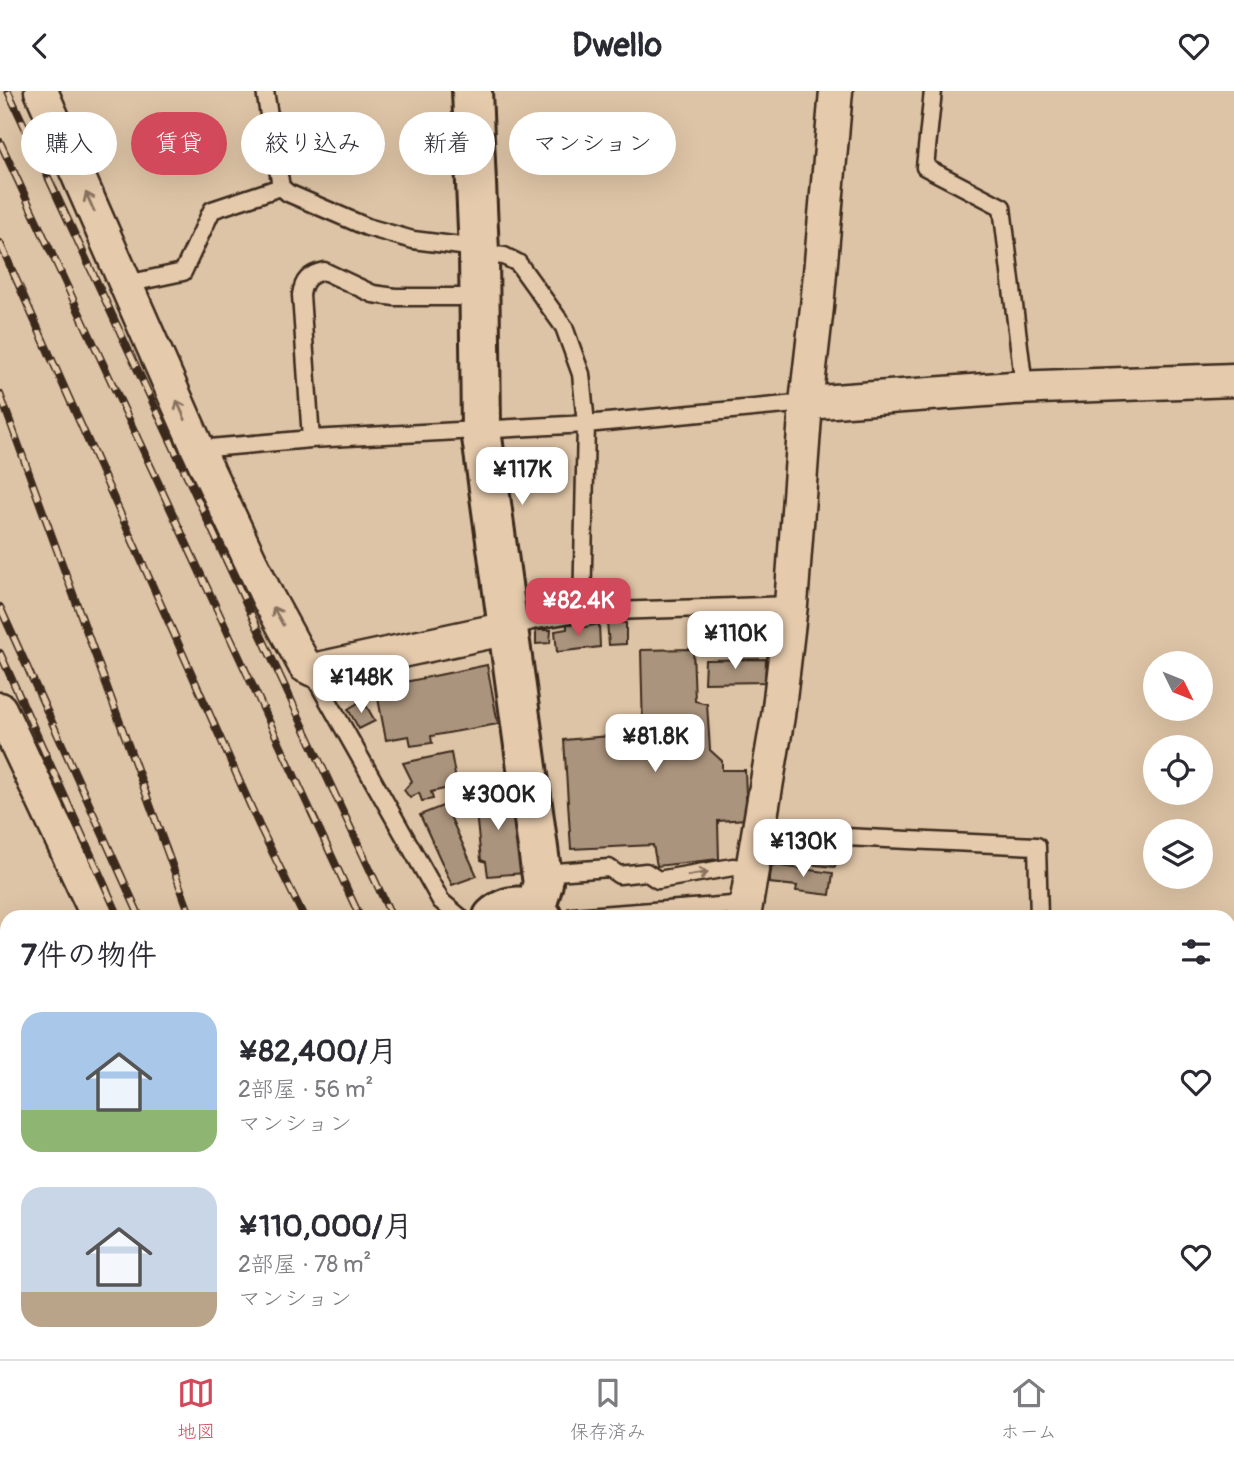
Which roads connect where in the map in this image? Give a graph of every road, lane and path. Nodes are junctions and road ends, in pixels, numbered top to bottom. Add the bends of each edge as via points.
1 (265, 91) edge
2 (471, 91) edge
3 (836, 91) edge
4 (933, 91) edge
5 (49, 93) edge
6 (281, 187) junction
7 (479, 253) junction
8 (125, 284) junction
9 (480, 297) junction
10 (1234, 380) edge
11 (1024, 387) junction
12 (806, 403) junction
13 (586, 424) junction
14 (481, 430) junction
15 (312, 439) junction
16 (198, 449) junction
17 (791, 605) junction
18 (582, 612) junction
19 (508, 628) junction
20 (313, 670) junction
21 (0, 709) edge
22 (12, 763) edge
23 (759, 833) junction
24 (752, 870) junction
25 (542, 873) junction
26 (94, 910) edge
27 (452, 910) edge
28 (502, 910) edge
29 (532, 910) edge
30 (538, 910) edge
31 (745, 910) edge
32 (1039, 910) edge

1 - 6 lane
2 - 7 street
3 - 12 street
4 - 11 lane via 925,167 1002,207
8 -> 5 street
6 - 7 lane via 367,227
6 - 8 lane via 212,210 183,272
7 - 9 street
7 - 13 lane via 518,263 564,327 580,374
16 -> 8 street
9 - 14 street
9 - 15 lane via 396,297 373,294 324,271 309,277 302,284 301,295
10 - 11 street
11 - 12 street
12 - 13 lane
12 - 17 street
13 - 14 lane
13 - 18 lane
14 - 15 lane
14 - 19 street
15 - 16 lane
20 -> 16 street via 306,666 268,598
17 - 18 lane
17 - 23 street
18 - 19 lane
19 - 20 street
19 - 25 street
20 - 27 lane via 441,901
21 - 22 street
22 - 26 street
23 - 24 street
23 - 32 lane via 1037,846
25 -> 24 lane via 609,869 619,875 646,872 659,880 733,867
24 - 31 street
25 - 30 street
28 - 29 street via 525,905

